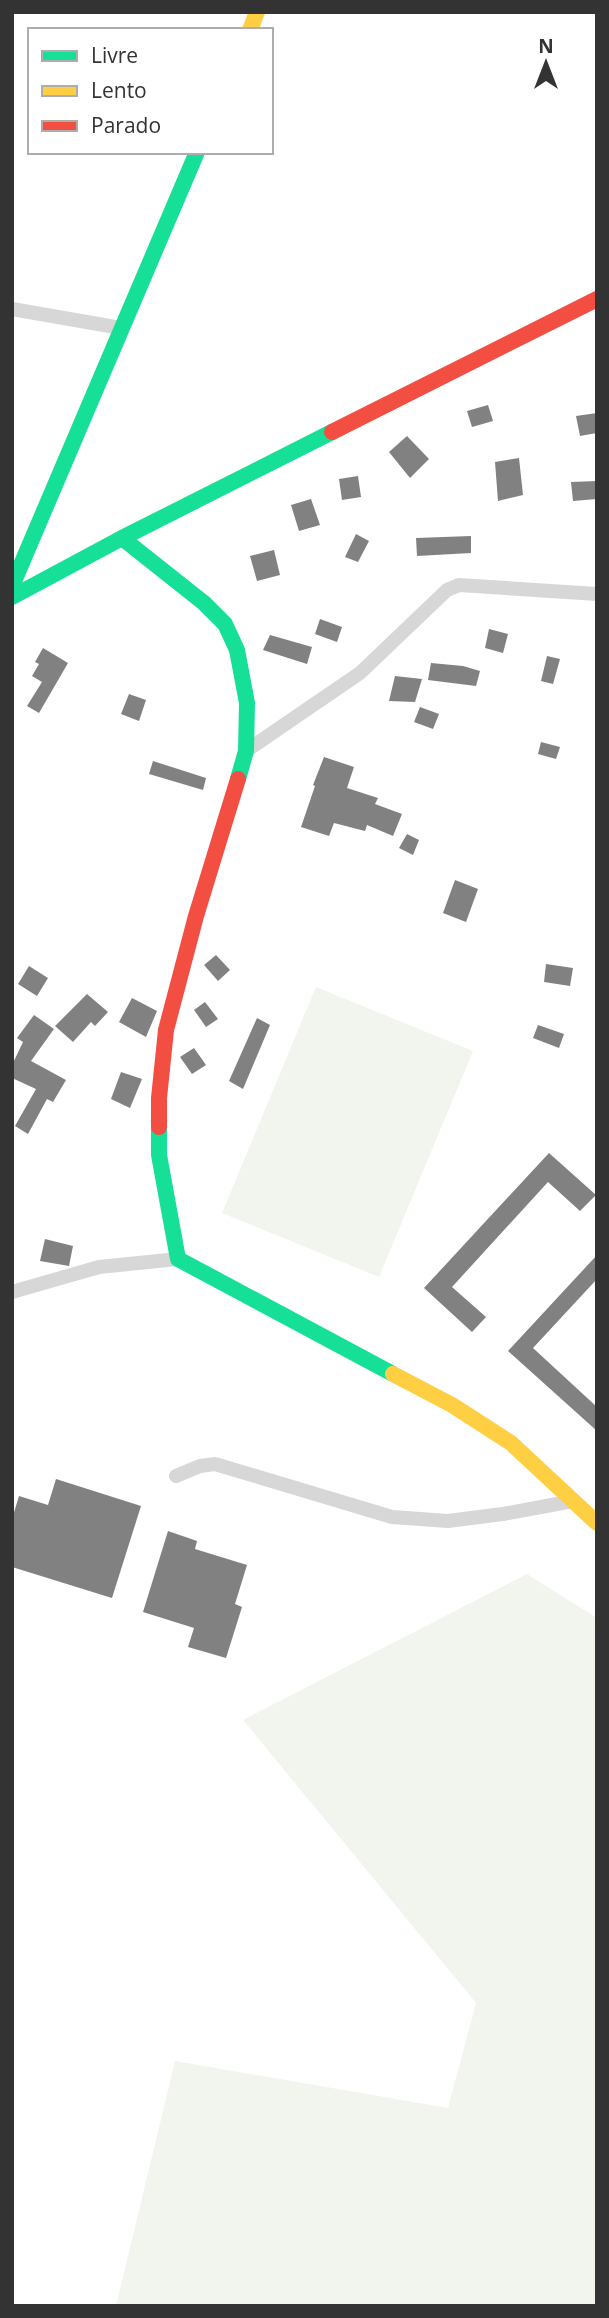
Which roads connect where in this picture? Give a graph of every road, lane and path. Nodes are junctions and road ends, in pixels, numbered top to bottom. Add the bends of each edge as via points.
1 (196, 154) edge
2 (597, 299) edge
3 (12, 309) edge
4 (121, 328) junction
5 (122, 538) junction
6 (12, 586) edge
7 (597, 594) edge
8 (12, 597) edge
9 (246, 751) junction
10 (178, 1259) junction
11 (12, 1292) edge
12 (176, 1476) dead end
13 (573, 1501) junction
14 (597, 1523) edge

1 - 4 street
2 - 5 street
3 - 4 street
4 - 6 street
5 - 8 street
5 - 9 street via 225,624 237,650 247,703
7 - 9 street via 459,585 447,590 360,673
9 - 10 street via 166,1030 159,1155
10 - 11 street via 99,1268
10 - 13 street via 452,1405 511,1443
12 - 13 street via 215,1464 392,1517 448,1521
13 - 14 street

